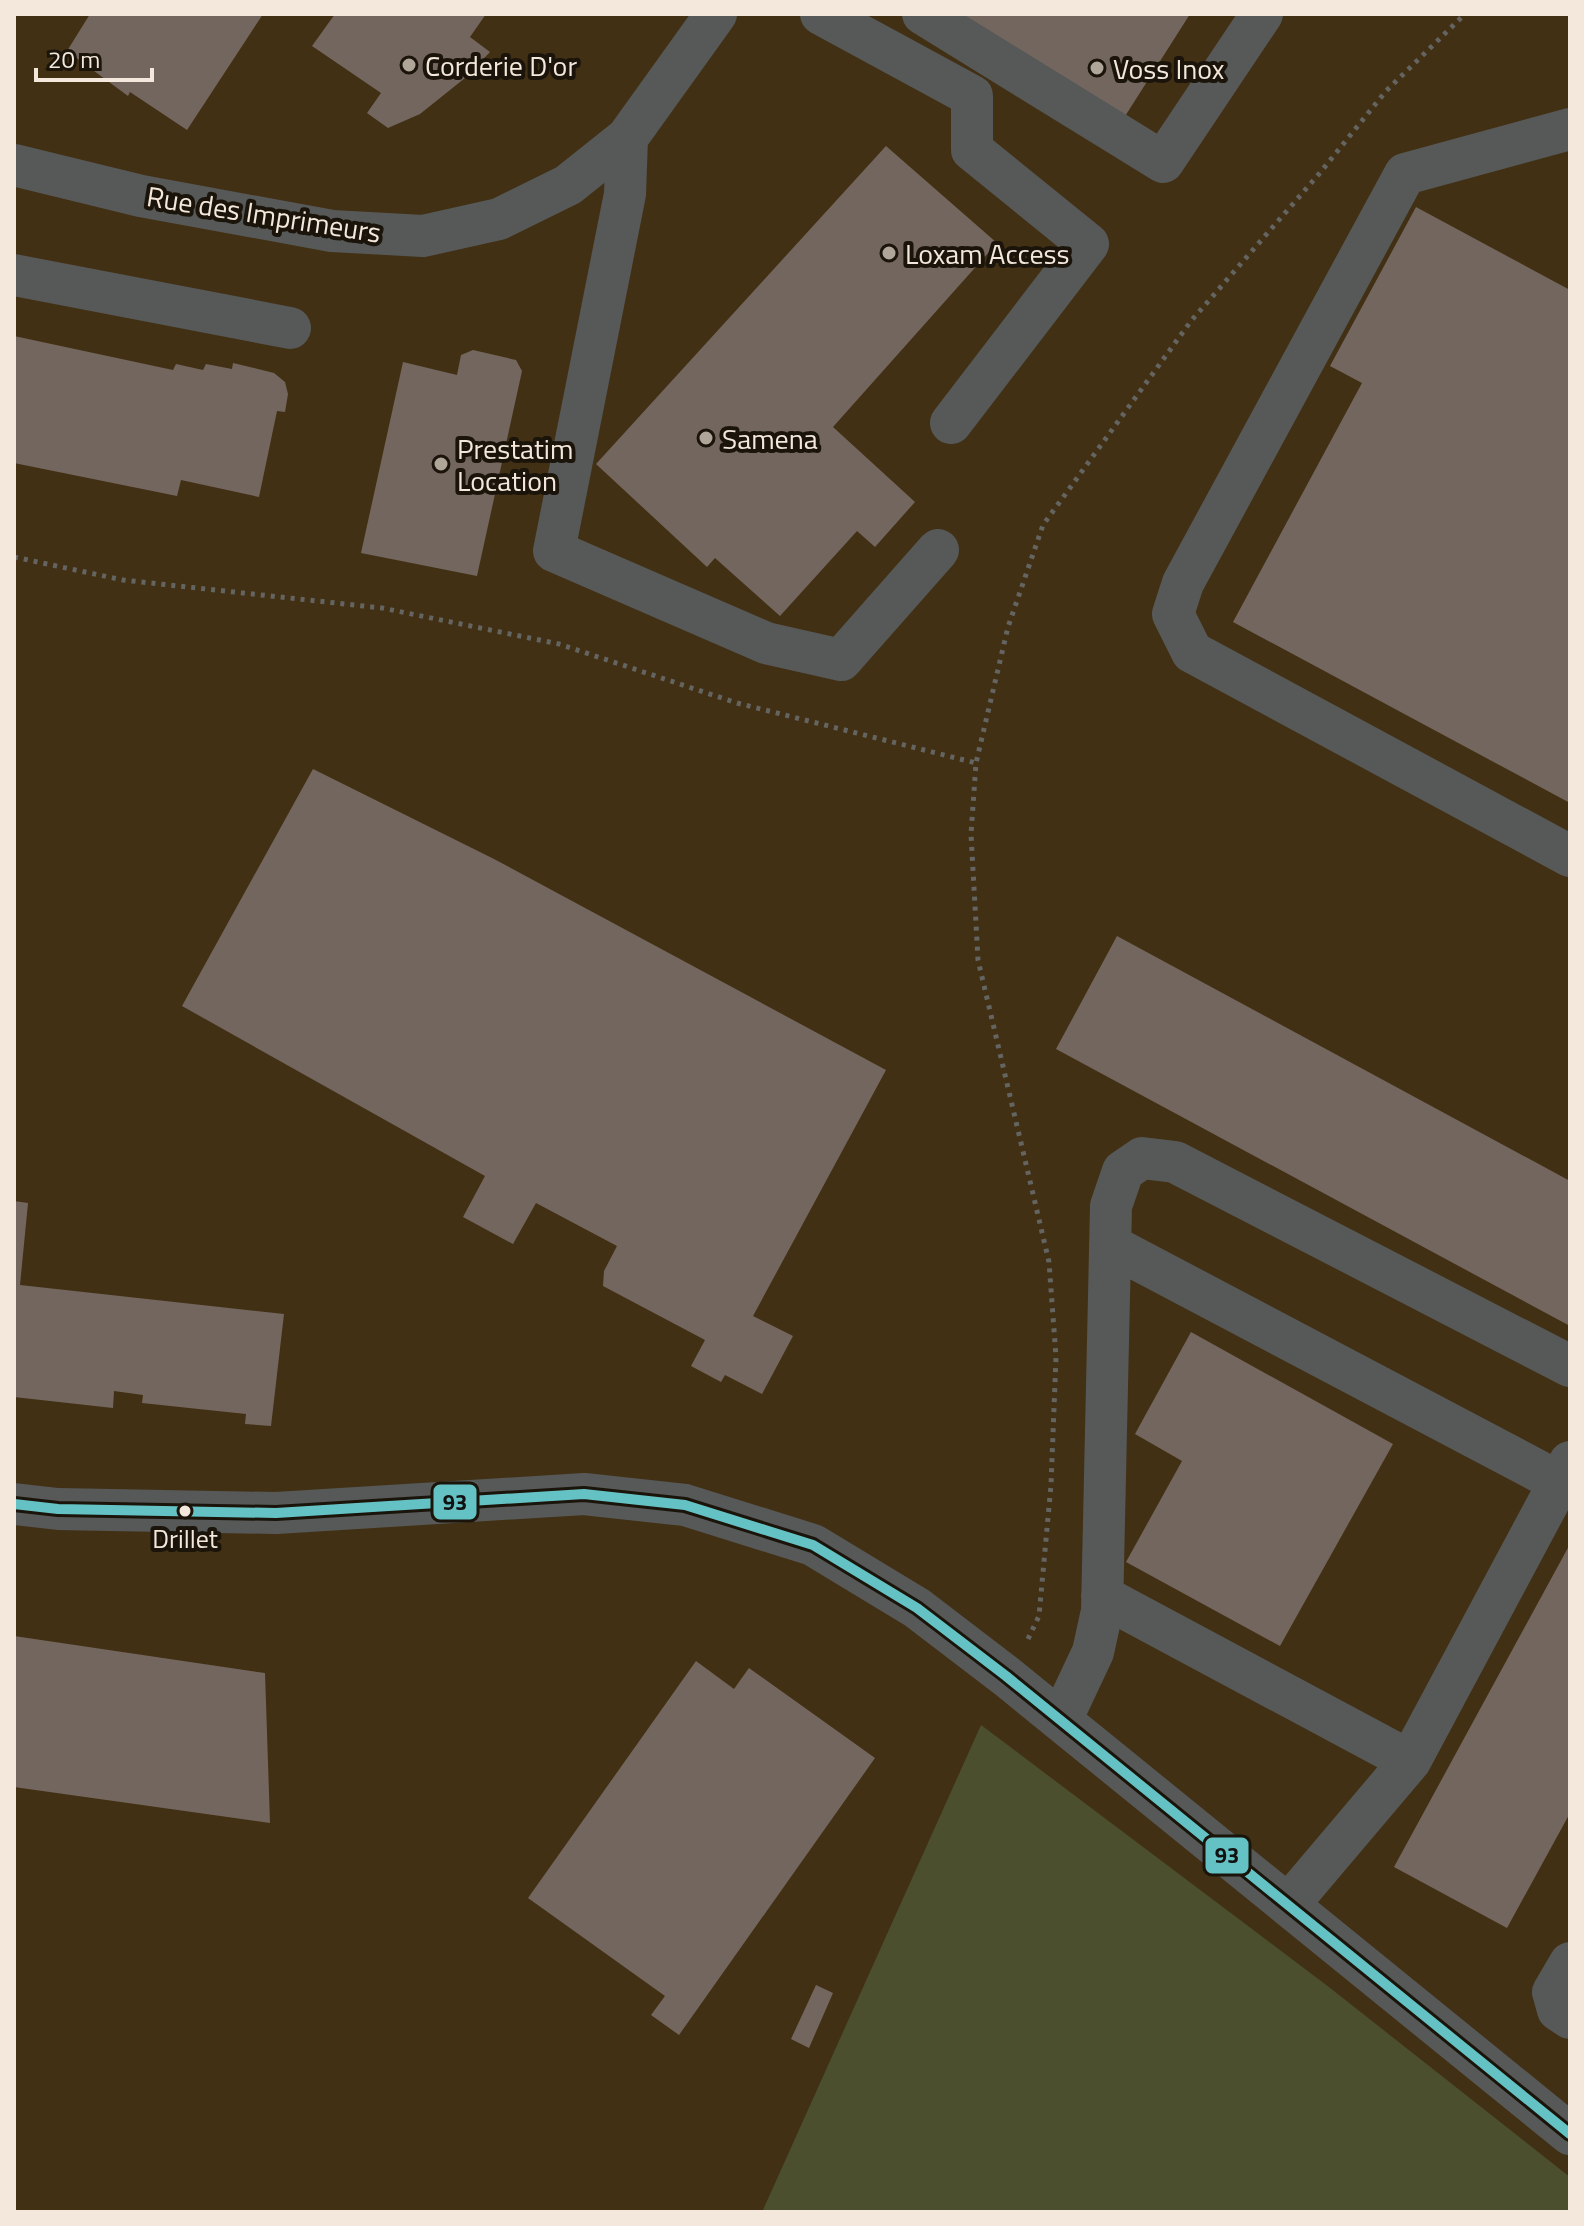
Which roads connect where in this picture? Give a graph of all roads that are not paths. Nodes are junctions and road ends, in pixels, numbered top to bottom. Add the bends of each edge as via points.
1 (716, 14) edge
2 (821, 14) edge
3 (923, 14) edge
4 (1262, 14) edge
5 (1570, 129) edge
6 (627, 138) junction
7 (14, 165) edge
8 (14, 275) edge
9 (290, 328) dead end
10 (951, 423) dead end
11 (938, 550) dead end
12 (1570, 856) edge
13 (1110, 1245) junction
14 (1570, 1366) edge
15 (1565, 1472) edge
16 (14, 1504) edge
17 (1102, 1596) junction
18 (1061, 1720) junction
19 (1410, 1761) junction
20 (1289, 1904) junction
21 (1570, 1963) edge
22 (1570, 2018) edge
23 (1570, 2134) edge

1 - 6 street, Rue des Imprimeurs
2 - 10 street via 972,96 972,150 1088,244
3 - 4 street via 1163,162
5 - 12 street via 1405,174 1183,583 1173,614 1192,652
6 - 7 street, Rue des Imprimeurs via 568,185 499,219 423,236 332,231 141,196
6 - 11 street via 625,194 554,551 766,643 841,660
8 - 9 street
13 - 14 street via 1111,1206 1123,1171 1142,1158 1175,1162
13 - 15 street
13 - 17 street
15 - 19 street
16 - 18 street via 276,1513 584,1494 685,1505 813,1545 917,1608
17 - 18 street via 1093,1652
17 - 19 street
18 - 20 street
19 - 20 street
20 - 23 street
21 - 22 street via 1553,1992 1558,2010

